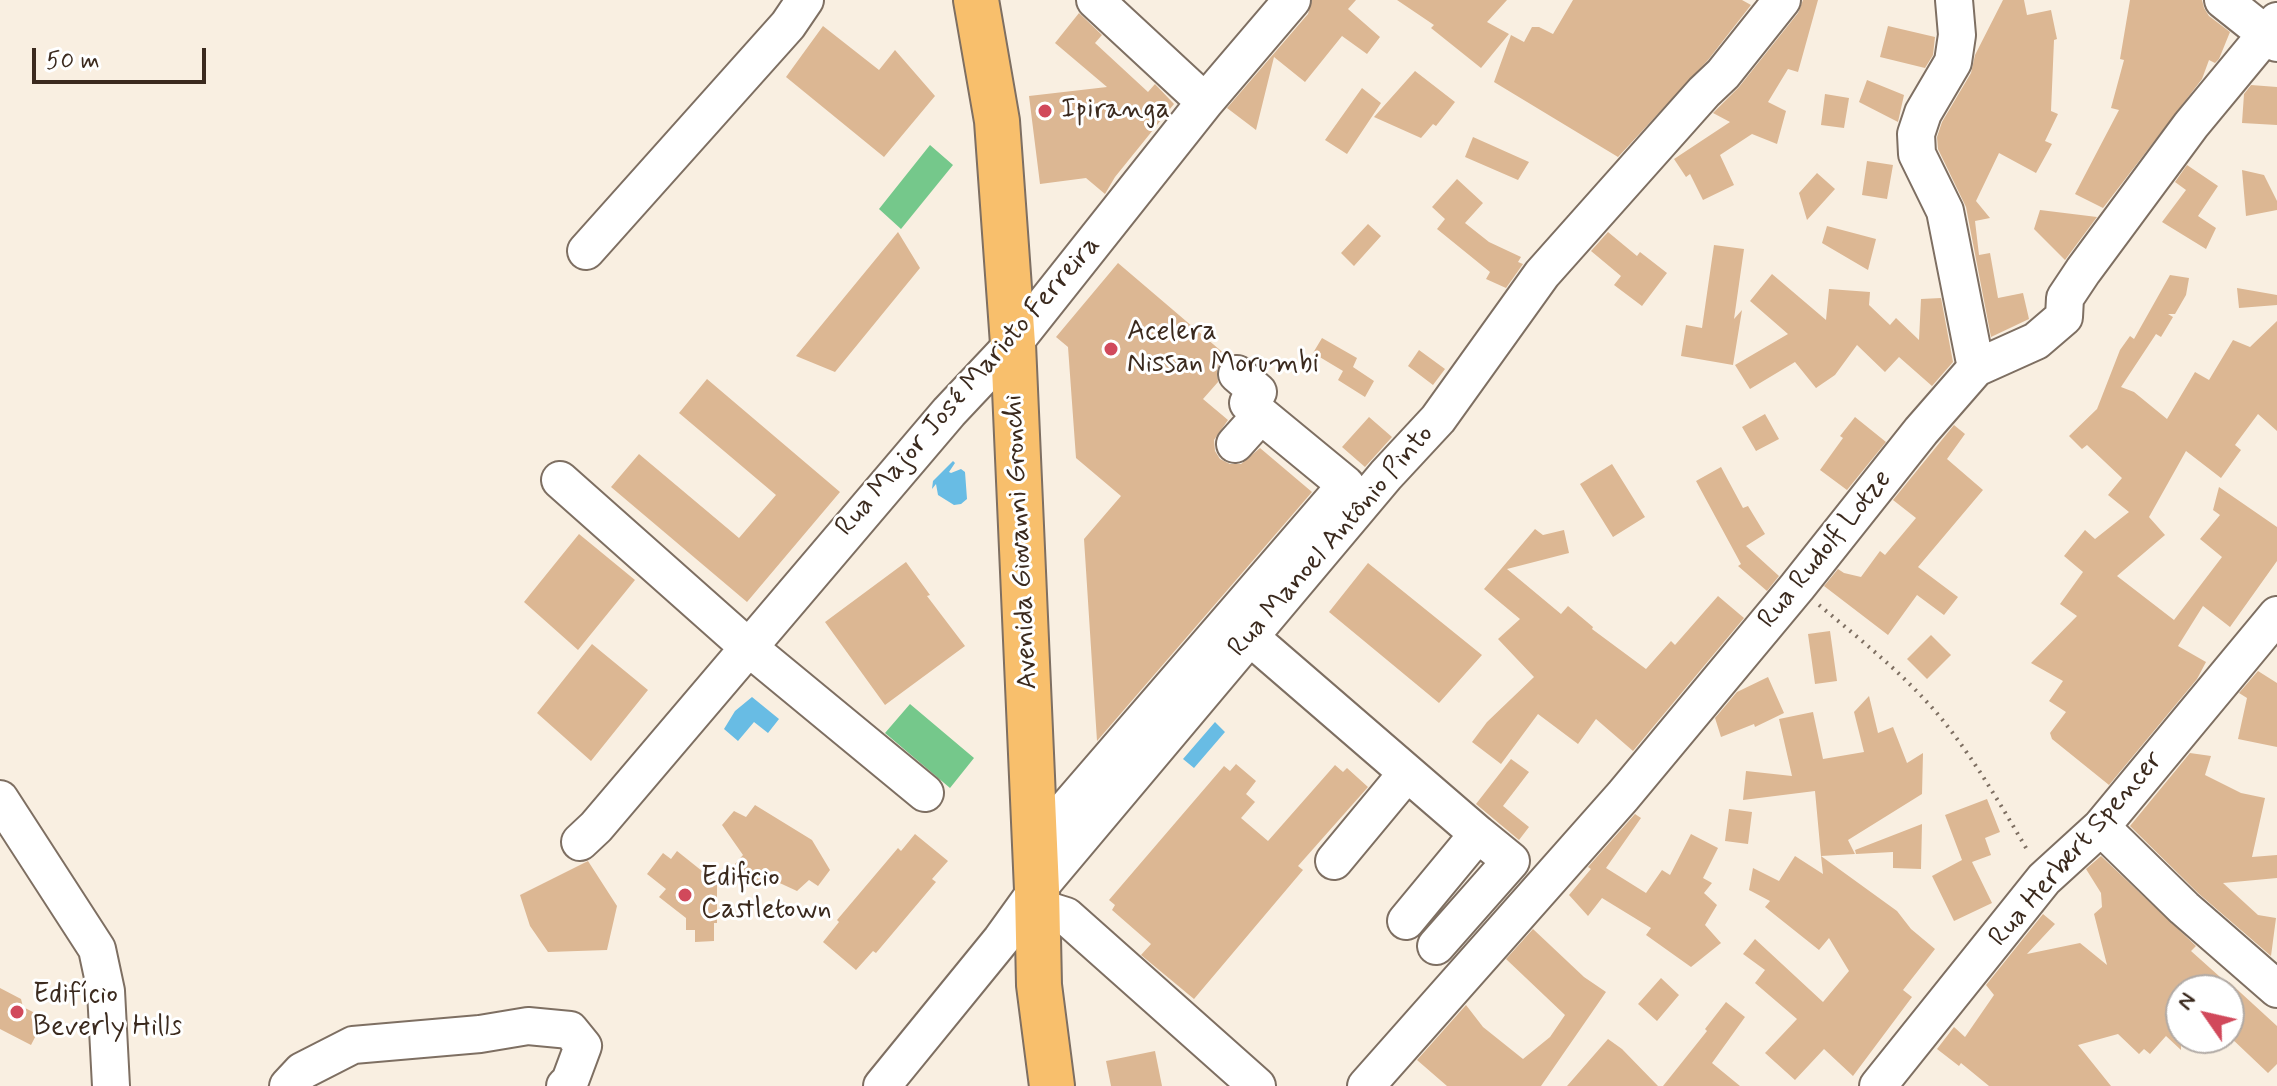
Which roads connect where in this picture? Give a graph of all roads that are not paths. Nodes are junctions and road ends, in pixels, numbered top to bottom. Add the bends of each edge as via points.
1 (805, 0) edge
2 (976, 0) edge
3 (1095, 0) edge
4 (1292, 0) edge
5 (1782, 0) edge
6 (1954, 0) edge
7 (2223, 0) edge
8 (2273, 32) edge
9 (1205, 102) junction
10 (586, 251) dead end
11 (1013, 344) junction
12 (1976, 368) junction
13 (1237, 374) dead end
14 (1261, 415) junction
15 (1235, 444) dead end
16 (560, 480) dead end
17 (2277, 615) edge
18 (1250, 637) junction
19 (748, 647) junction
20 (1407, 773) junction
21 (925, 793) dead end
22 (0, 799) edge
23 (2101, 827) junction
24 (1478, 834) junction
25 (580, 842) dead end
26 (1035, 845) junction
27 (1334, 861) dead end
28 (1037, 899) junction
29 (1406, 921) dead end
30 (1436, 946) dead end
31 (2277, 989) edge
32 (111, 1086) edge
33 (288, 1086) edge
34 (565, 1086) edge
35 (882, 1086) edge
36 (1052, 1086) edge
37 (1257, 1086) edge
38 (1366, 1086) edge
39 (1878, 1086) edge

1 - 10 street
2 - 11 main road, Avenida Giovanni Gronchi via 997,121
3 - 9 street
4 - 9 street, Rua Major José Marioto Ferreira
5 - 18 street, Rua Manoel Antônio Pinto via 1723,74 1542,274 1438,419
6 - 12 street via 1953,62 1923,113 1917,154 1945,211
7 - 8 street
8 - 12 street, Rua Rudolf Lotze via 2191,125 2083,271 2065,298 2064,317 2036,341
9 - 11 street, Rua Major José Marioto Ferreira
11 - 19 street, Rua Major José Marioto Ferreira
11 - 26 main road, Avenida Giovanni Gronchi
12 - 38 street, Rua Rudolf Lotze via 1623,796
13 - 14 street via 1258,392 1248,403
14 - 15 street
14 - 26 street via 1346,485
16 - 19 street
17 - 23 street, Rua Herbert Spencer
18 - 20 street
18 - 28 street, Rua Manoel Antônio Pinto
19 - 21 street
19 - 25 street, Rua Major José Marioto Ferreira
20 - 24 street
20 - 27 street
22 - 32 street via 97,949 106,991
23 - 31 street
23 - 39 street, Rua Herbert Spencer via 2044,879
24 - 29 street
24 - 30 street via 1511,861
26 - 28 main road, Avenida Giovanni Gronchi
28 - 35 street, Rua Manoel Antônio Pinto
28 - 36 main road, Avenida Giovanni Gronchi via 1039,985
28 - 37 street via 1066,916
33 - 34 street via 302,1071 353,1045 528,1026 570,1030 583,1046

